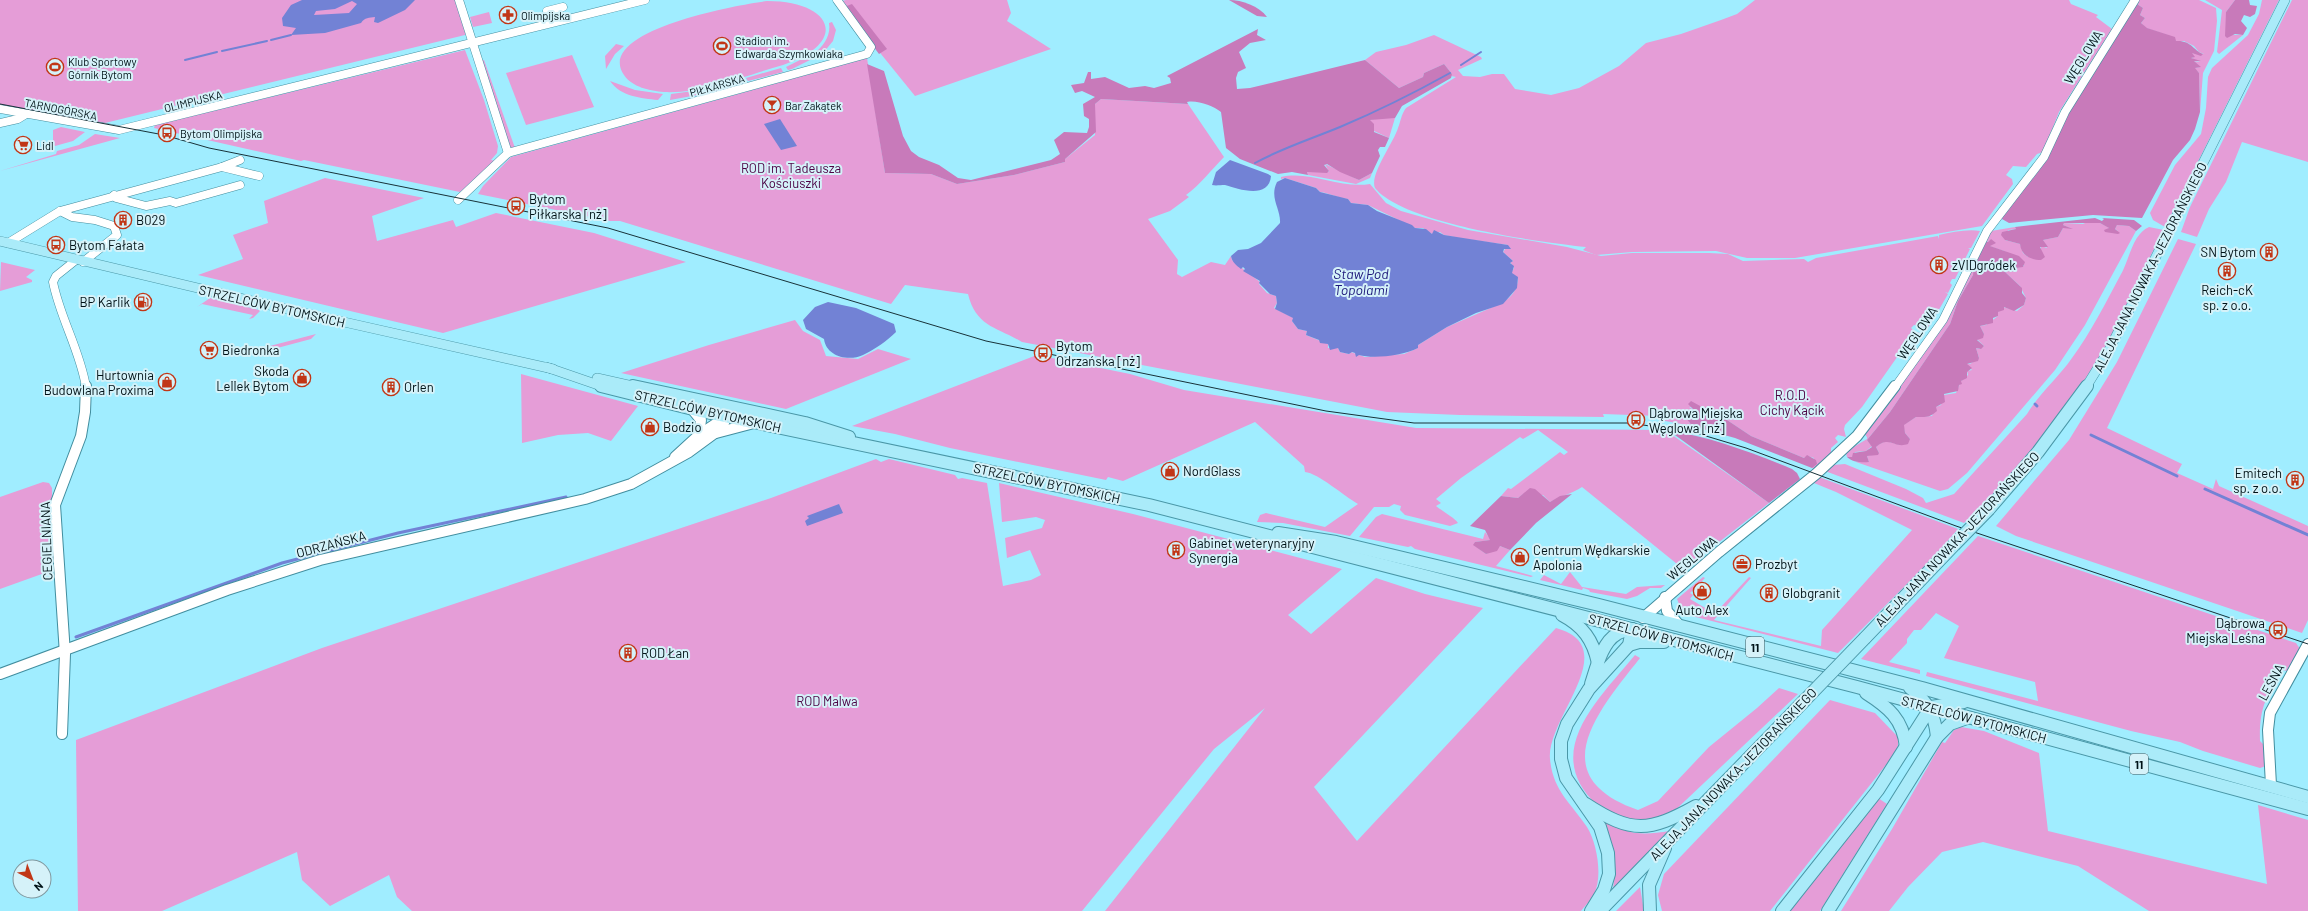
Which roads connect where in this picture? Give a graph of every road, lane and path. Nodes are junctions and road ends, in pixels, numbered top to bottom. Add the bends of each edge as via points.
1 (459, 0) edge
2 (560, 0) edge
3 (625, 0) edge
4 (645, 0) edge
5 (837, 0) edge
6 (2135, 0) edge
7 (2285, 0) edge
8 (563, 7) junction
9 (547, 11) dead end
10 (567, 14) junction
11 (556, 20) junction
12 (472, 40) junction
13 (0, 108) edge
14 (26, 114) junction
15 (0, 123) edge
16 (101, 128) junction
17 (119, 130) joint
18 (508, 154) junction
19 (240, 160) dead end
20 (222, 167) junction
21 (259, 176) dead end
22 (240, 185) dead end
23 (114, 195) junction
24 (458, 200) dead end
25 (60, 211) junction
26 (4, 242) edge
27 (79, 261) junction
28 (546, 367) junction
29 (722, 405) junction
30 (691, 408) junction
31 (727, 416) junction
32 (761, 418) junction
33 (699, 434) junction
34 (715, 434) junction
35 (673, 460) junction
36 (1222, 523) junction
37 (1665, 597) junction
38 (1547, 607) junction
39 (1643, 618) junction
40 (1632, 629) junction
41 (1686, 629) junction
42 (1678, 642) junction
43 (2308, 644) edge
44 (1629, 645) junction
45 (65, 649) junction
46 (1598, 663) junction
47 (0, 674) edge
48 (1903, 683) junction
49 (1857, 687) junction
50 (1589, 689) junction
51 (1977, 703) junction
52 (1930, 708) junction
53 (1970, 718) junction
54 (62, 734) dead end
55 (1937, 737) junction
56 (1906, 747) junction
57 (2271, 785) junction
58 (2308, 797) edge
59 (1581, 800) junction
60 (1707, 800) junction
61 (2308, 809) edge
62 (1670, 838) junction
63 (1591, 911) edge
64 (1600, 911) edge
65 (1650, 911) edge
66 (1782, 911) edge
67 (1828, 911) edge

1 - 12 street
2 - 8 street
3 - 10 street, OLIMPIJSKA
4 - 11 street, OLIMPIJSKA
5 - 18 street, PIŁKARSKA via 871,47 867,54
6 - 37 street, WĘGLOWA via 2064,112 2046,153 1987,231 1943,320 1872,418 1857,436 1816,474
7 - 60 main road, ALEJA JANA NOWAKA-JEZIORAŃSKIEGO, bridge via 2118,335 2088,385 2035,457 1989,509
8 - 9 street
8 - 10 street
10 - 11 street, OLIMPIJSKA
11 - 12 street, OLIMPIJSKA
12 - 16 street, OLIMPIJSKA
12 - 17 street, OLIMPIJSKA
12 - 18 street
13 - 14 street, TARNOGÓRSKA
14 - 15 street via 18,119
14 - 16 street, TARNOGÓRSKA
16 - 17 street, TARNOGÓRSKA
18 - 24 street, PIŁKARSKA
19 - 20 street
20 - 21 street
20 - 23 street
22 - 23 street via 176,203 170,201 150,206 116,198
23 - 25 street
25 - 26 street
25 - 27 street via 64,215 82,220 93,220 114,226 117,232 117,235
26 - 27 main road, STRZELCÓW BYTOMSKICH / 11
27 - 28 main road, STRZELCÓW BYTOMSKICH / 11
27 - 45 street, CEGIELNIANA via 56,276 53,282 74,342 86,387 83,427 76,451 58,490 56,505
28 - 29 main road, STRZELCÓW BYTOMSKICH / 11
28 - 30 main road, STRZELCÓW BYTOMSKICH / 11 via 605,387
29 - 31 street via 728,413
29 - 32 main road, STRZELCÓW BYTOMSKICH / 11
30 - 31 main road, STRZELCÓW BYTOMSKICH / 11
30 - 33 street via 700,417 702,427
31 - 32 main road, STRZELCÓW BYTOMSKICH / 11
31 - 33 street
31 - 34 street
32 - 34 street
32 - 36 main road, STRZELCÓW BYTOMSKICH / 11 via 826,438 872,445 1072,487
33 - 35 street
34 - 35 street
35 - 45 street, ODRZAŃSKA via 638,480 605,493 320,560 227,590
36 - 38 main road, STRZELCÓW BYTOMSKICH / 11
36 - 39 main road, STRZELCÓW BYTOMSKICH / 11 via 1336,542 1591,603
37 - 39 street, WĘGLOWA
37 - 41 street via 1667,611
38 - 40 main road, STRZELCÓW BYTOMSKICH / 11
38 - 46 main road via 1586,631 1596,649
39 - 40 main road
39 - 41 main road, STRZELCÓW BYTOMSKICH / 11
40 - 42 main road, STRZELCÓW BYTOMSKICH / 11
40 - 44 main road
40 - 46 main road via 1617,634
41 - 48 main road, STRZELCÓW BYTOMSKICH / 11
42 - 44 main road via 1639,642
42 - 49 main road, STRZELCÓW BYTOMSKICH / 11
43 - 57 street, LEŚNA via 2270,713 2268,730
44 - 50 main road
45 - 47 street, ODRZAŃSKA
45 - 54 street
46 - 50 main road
48 - 51 main road, STRZELCÓW BYTOMSKICH / 11
48 - 52 main road via 1920,694
49 - 52 main road, STRZELCÓW BYTOMSKICH / 11
49 - 56 main road via 1895,714 1904,727
50 - 59 main road via 1563,732 1560,751 1566,778
51 - 52 main road via 1958,702
51 - 57 main road, STRZELCÓW BYTOMSKICH / 11
52 - 53 main road, STRZELCÓW BYTOMSKICH / 11
52 - 55 main road via 1934,716
52 - 56 main road
53 - 55 main road via 1955,720
53 - 61 main road, STRZELCÓW BYTOMSKICH / 11
55 - 67 main road
56 - 66 main road via 1878,790
57 - 58 main road, STRZELCÓW BYTOMSKICH / 11
59 - 60 main road via 1618,824 1639,828 1656,826
59 - 63 main road via 1600,828 1608,853 1609,874 1604,890
60 - 62 main road, ALEJA JANA NOWAKA-JEZIORAŃSKIEGO
62 - 64 main road, ALEJA JANA NOWAKA-JEZIORAŃSKIEGO
62 - 65 main road via 1648,883

